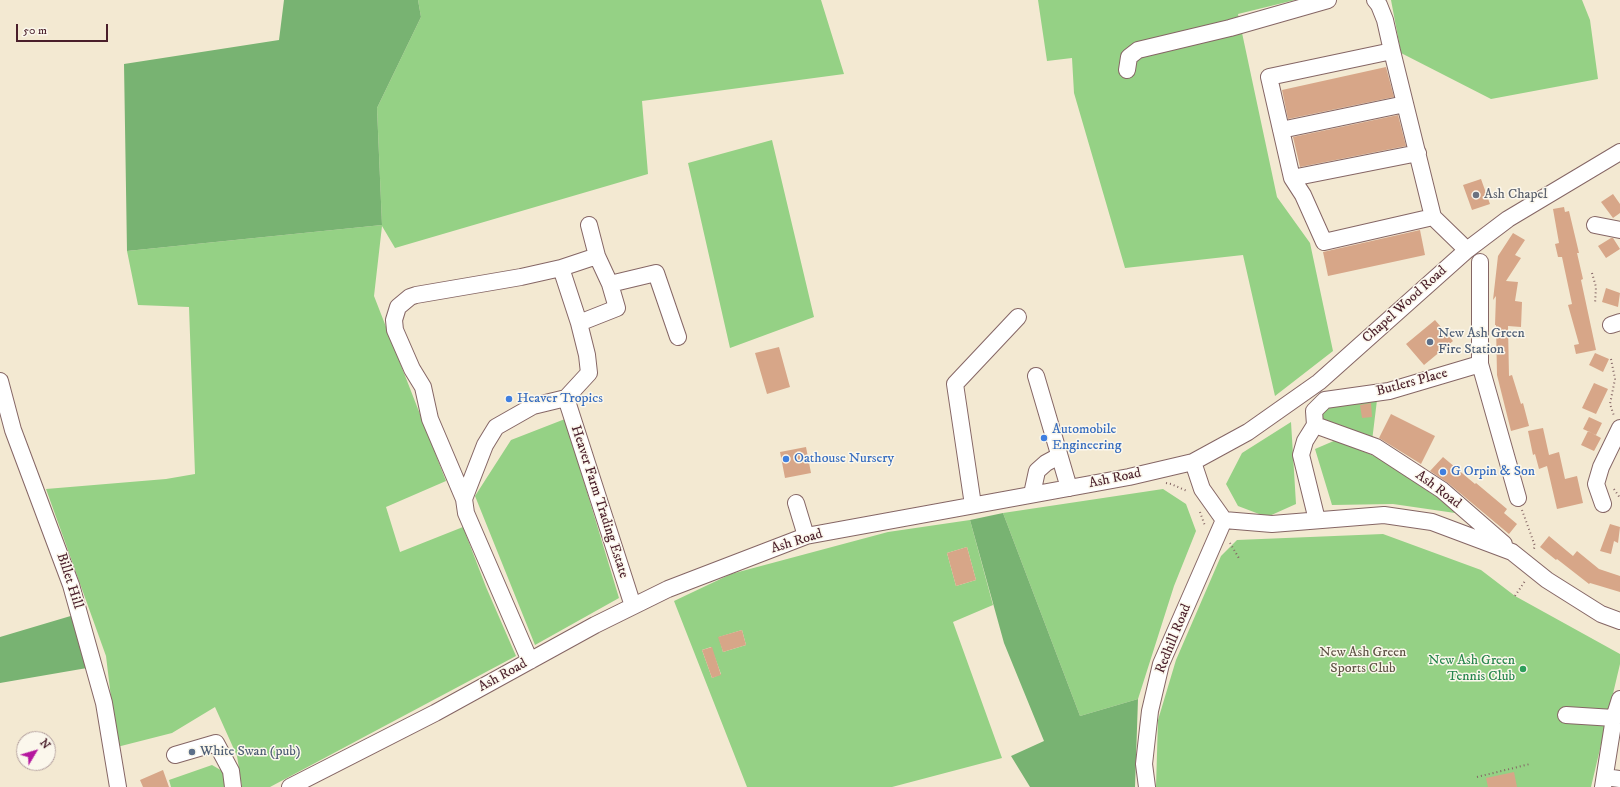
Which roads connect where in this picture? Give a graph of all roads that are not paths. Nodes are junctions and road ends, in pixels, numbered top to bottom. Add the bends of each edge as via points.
1 (1328, 0) edge
2 (1374, 0) edge
3 (1392, 51) junction
4 (1127, 70) dead end
5 (1405, 104) junction
6 (1281, 130) junction
7 (1620, 152) edge
8 (1418, 153) junction
9 (1292, 178) junction
10 (1433, 217) junction
11 (1595, 224) dead end
12 (589, 225) dead end
13 (1620, 230) edge
14 (1467, 250) junction
15 (597, 256) junction
16 (1480, 262) dead end
17 (561, 268) junction
18 (610, 284) junction
19 (1018, 317) dead end
20 (579, 323) junction
21 (678, 336) dead end
22 (1480, 364) junction
23 (1036, 376) dead end
24 (0, 381) edge
25 (566, 398) junction
26 (1618, 424) edge
27 (1316, 425) junction
28 (1059, 456) junction
29 (1193, 462) junction
30 (1069, 488) junction
31 (1032, 494) junction
32 (464, 498) junction
33 (1518, 498) road end
34 (796, 503) dead end
35 (1604, 504) dead end
36 (973, 505) junction
37 (1318, 520) junction
38 (1217, 526) junction
39 (806, 536) junction
40 (1512, 552) junction
41 (633, 606) junction
42 (1620, 621) edge
43 (530, 660) junction
44 (1620, 699) edge
45 (1566, 715) dead end
46 (1614, 718) junction
47 (175, 755) dead end
48 (1609, 781) edge
49 (118, 787) edge
50 (233, 787) edge
51 (290, 787) edge
52 (1147, 787) edge

1 - 4 street via 1230,28 1138,50 1129,57
2 - 3 street via 1385,20
3 - 5 street
3 - 6 street via 1269,77
5 - 6 street
5 - 8 street
6 - 9 street
7 - 14 street, Chapel Wood Road via 1508,219
8 - 9 street
8 - 10 street
9 - 10 street via 1303,195 1324,242
10 - 14 street
11 - 13 street
12 - 15 street
14 - 29 street, Chapel Wood Road via 1319,382 1248,432
15 - 17 street
15 - 18 street
16 - 22 street
17 - 20 street
17 - 32 street via 521,278 416,294 403,301 395,312 396,330 412,369 424,387 433,428
18 - 20 street via 617,308
18 - 21 street via 656,273
19 - 36 street via 955,384
20 - 25 street via 589,373
22 - 27 street, Butlers Place via 1389,391 1325,400 1314,411
22 - 33 street
23 - 28 street
24 - 49 street, Billet Hill via 13,430 71,585 104,703
25 - 32 street via 533,406 496,427 485,445
25 - 41 street, Heaver Farm Trading Estate
26 - 35 street via 1596,484
27 - 37 street via 1305,441 1301,455
27 - 40 street, Ash Road via 1376,446 1442,490
28 - 30 street
28 - 31 street via 1037,471
29 - 30 street, Ash Road
29 - 38 street
30 - 31 street, Ash Road
31 - 36 street, Ash Road
32 - 43 street via 466,513
34 - 39 street
36 - 39 street, Ash Road
37 - 38 street, Ash Road
37 - 40 street, Ash Road via 1384,515 1432,522
38 - 52 street, Redhill Road via 1161,664 1150,711 1144,764
39 - 41 street, Ash Road via 668,589
40 - 42 street, Ash Road via 1548,580 1601,614
41 - 43 street, Ash Road
43 - 51 street, Ash Road via 435,713
44 - 46 street
45 - 46 street
46 - 48 street
47 - 50 street via 216,743 231,771

